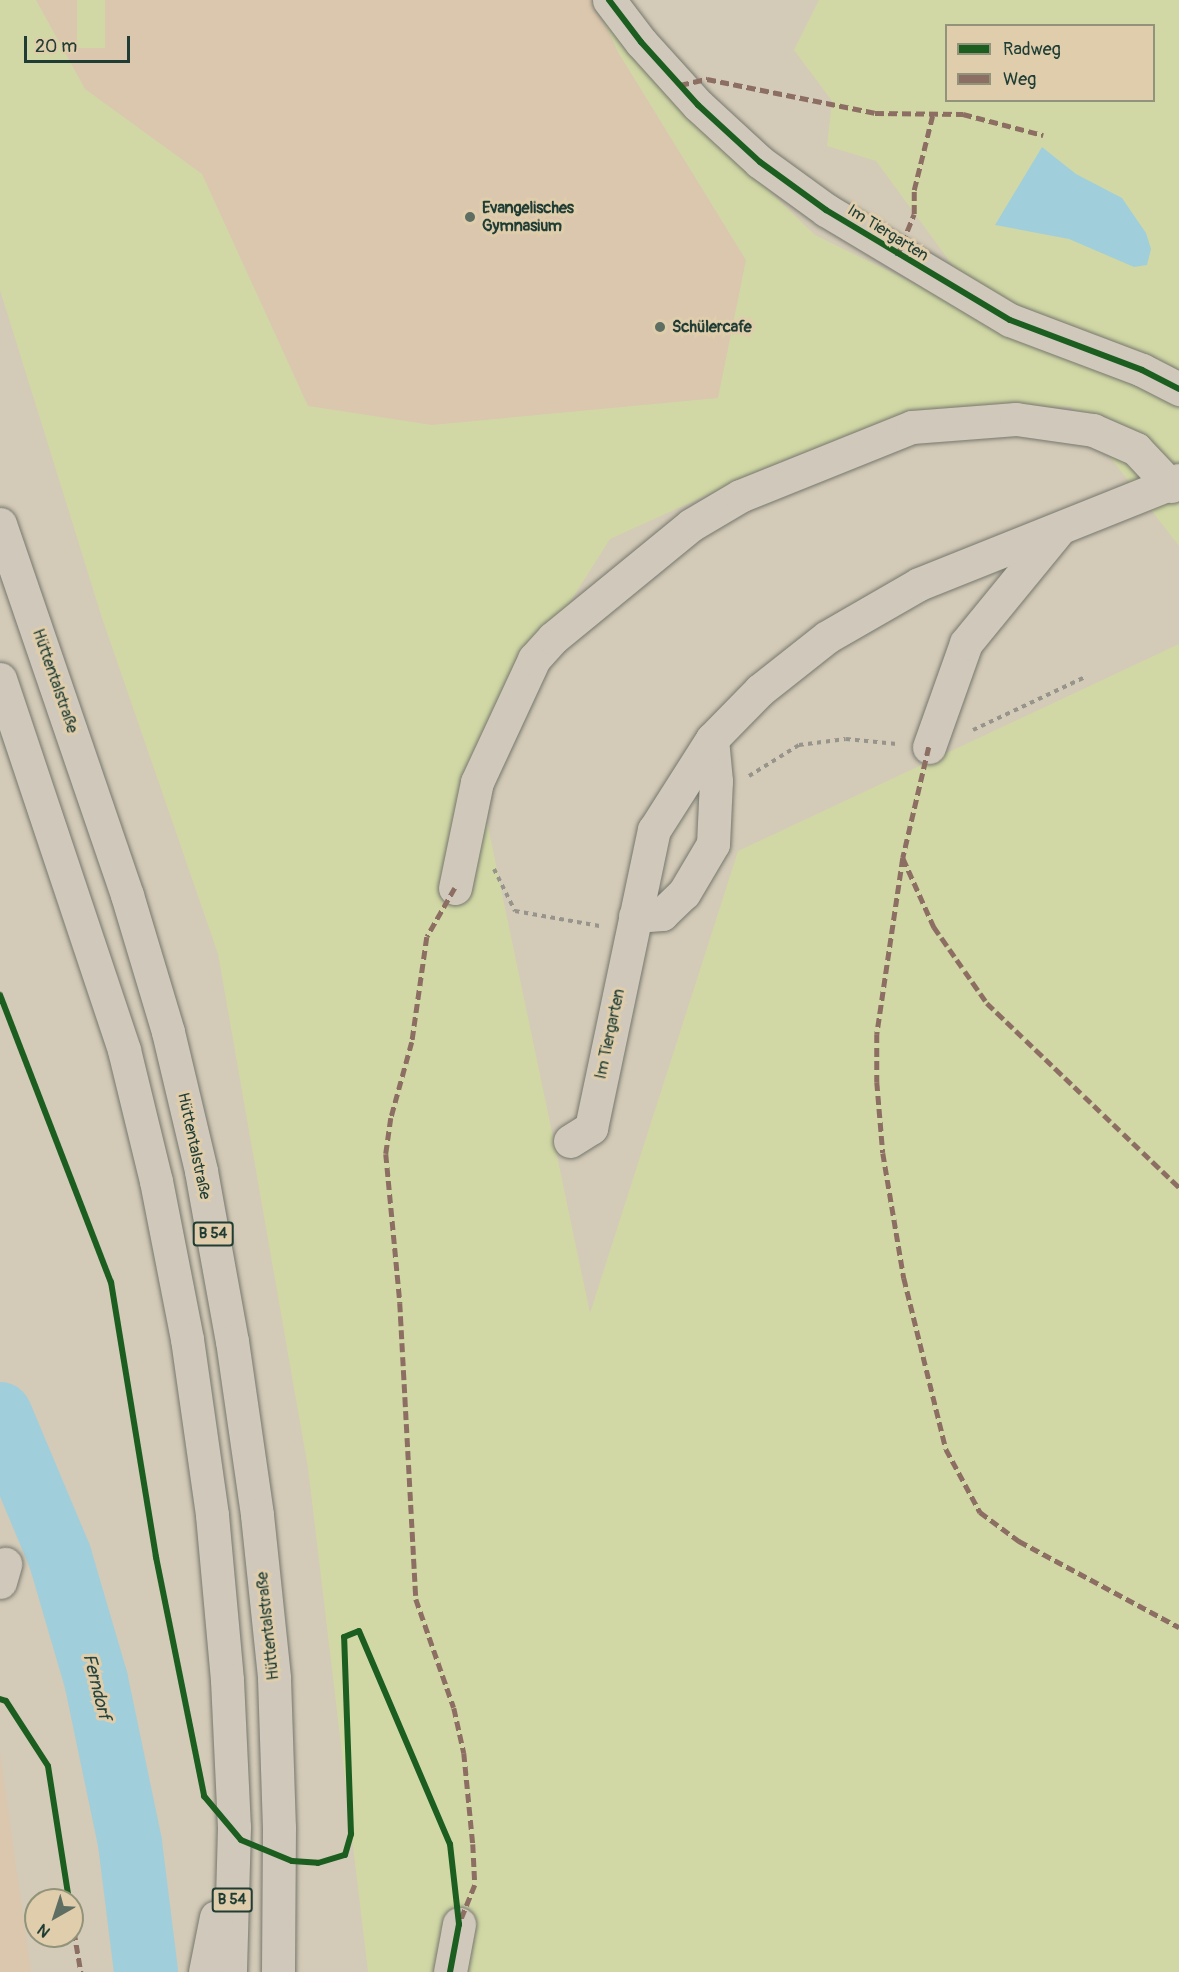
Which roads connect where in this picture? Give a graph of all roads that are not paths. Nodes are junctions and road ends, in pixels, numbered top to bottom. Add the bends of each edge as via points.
1 (609, 0) edge
2 (1179, 389) edge
3 (1175, 483) edge
4 (0, 524) edge
5 (1058, 530) junction
6 (0, 679) edge
7 (712, 739) junction
8 (929, 747) dead end
9 (455, 888) dead end
10 (635, 916) junction
11 (570, 1141) dead end
12 (234, 1827) junction
13 (459, 1924) dead end
14 (205, 1972) edge
15 (230, 1972) edge
16 (278, 1972) edge
17 (450, 1972) edge

1 - 2 main road, Im Tiergarten via 641,42 706,112 760,162 826,210 1010,320 1142,369
3 - 5 main road, Im Tiergarten
3 - 9 main road via 1136,449 1093,430 1016,419 912,427 740,496 691,525 534,658 477,782
4 - 16 main road, Hüttentalstraße / B 54 via 127,895 168,1032 201,1171 249,1457 274,1678
5 - 7 main road, Im Tiergarten via 919,584 827,638 760,690
5 - 8 main road via 966,643
6 - 12 main road, B 54 via 124,1050 156,1181 187,1339 212,1515 227,1680
7 - 10 main road, Im Tiergarten via 654,830
7 - 10 main road via 717,781 713,844 684,892 662,914
10 - 11 main road, Im Tiergarten via 591,1128
12 - 14 main road
12 - 15 main road, B 54
13 - 17 main road

